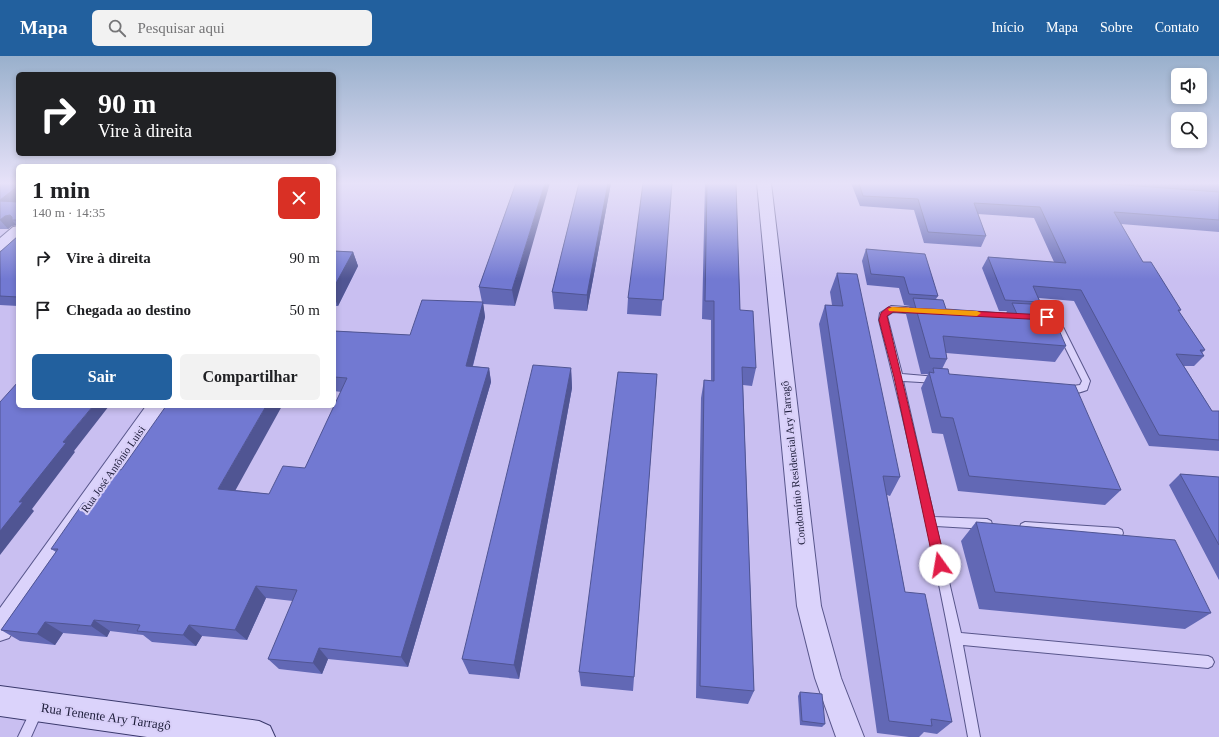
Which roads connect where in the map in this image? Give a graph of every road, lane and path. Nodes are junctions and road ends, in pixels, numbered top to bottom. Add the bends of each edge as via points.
1 (767, 215) edge
2 (16, 232) edge
3 (0, 246) edge
4 (930, 311) edge
5 (1041, 316) edge
6 (898, 377) junction
7 (944, 380) edge
8 (1059, 389) edge
9 (157, 408) edge
10 (930, 521) junction
11 (1000, 525) edge
12 (1016, 526) edge
13 (1118, 533) edge
14 (0, 629) edge
15 (956, 638) junction
16 (1208, 662) dead end
17 (0, 701) edge
18 (39, 706) junction
19 (24, 737) edge
20 (259, 737) edge
21 (850, 737) edge
22 (974, 737) edge

1 - 21 street, Condomínio Residencial Ary Tarragô via 809,606 828,678
2 - 3 street
4 - 6 lane via 891,309 883,314
5 - 8 lane via 1053,320 1058,325 1086,381 1084,388
6 - 7 lane
6 - 10 lane
9 - 14 street, Rua José Antônio Luisi
10 - 11 lane
10 - 15 lane
12 - 13 lane
15 - 16 lane
15 - 22 lane
17 - 18 main road, Rua Tenente Ary Tarragô
18 - 19 lane
18 - 20 main road, Rua Tenente Ary Tarragô

